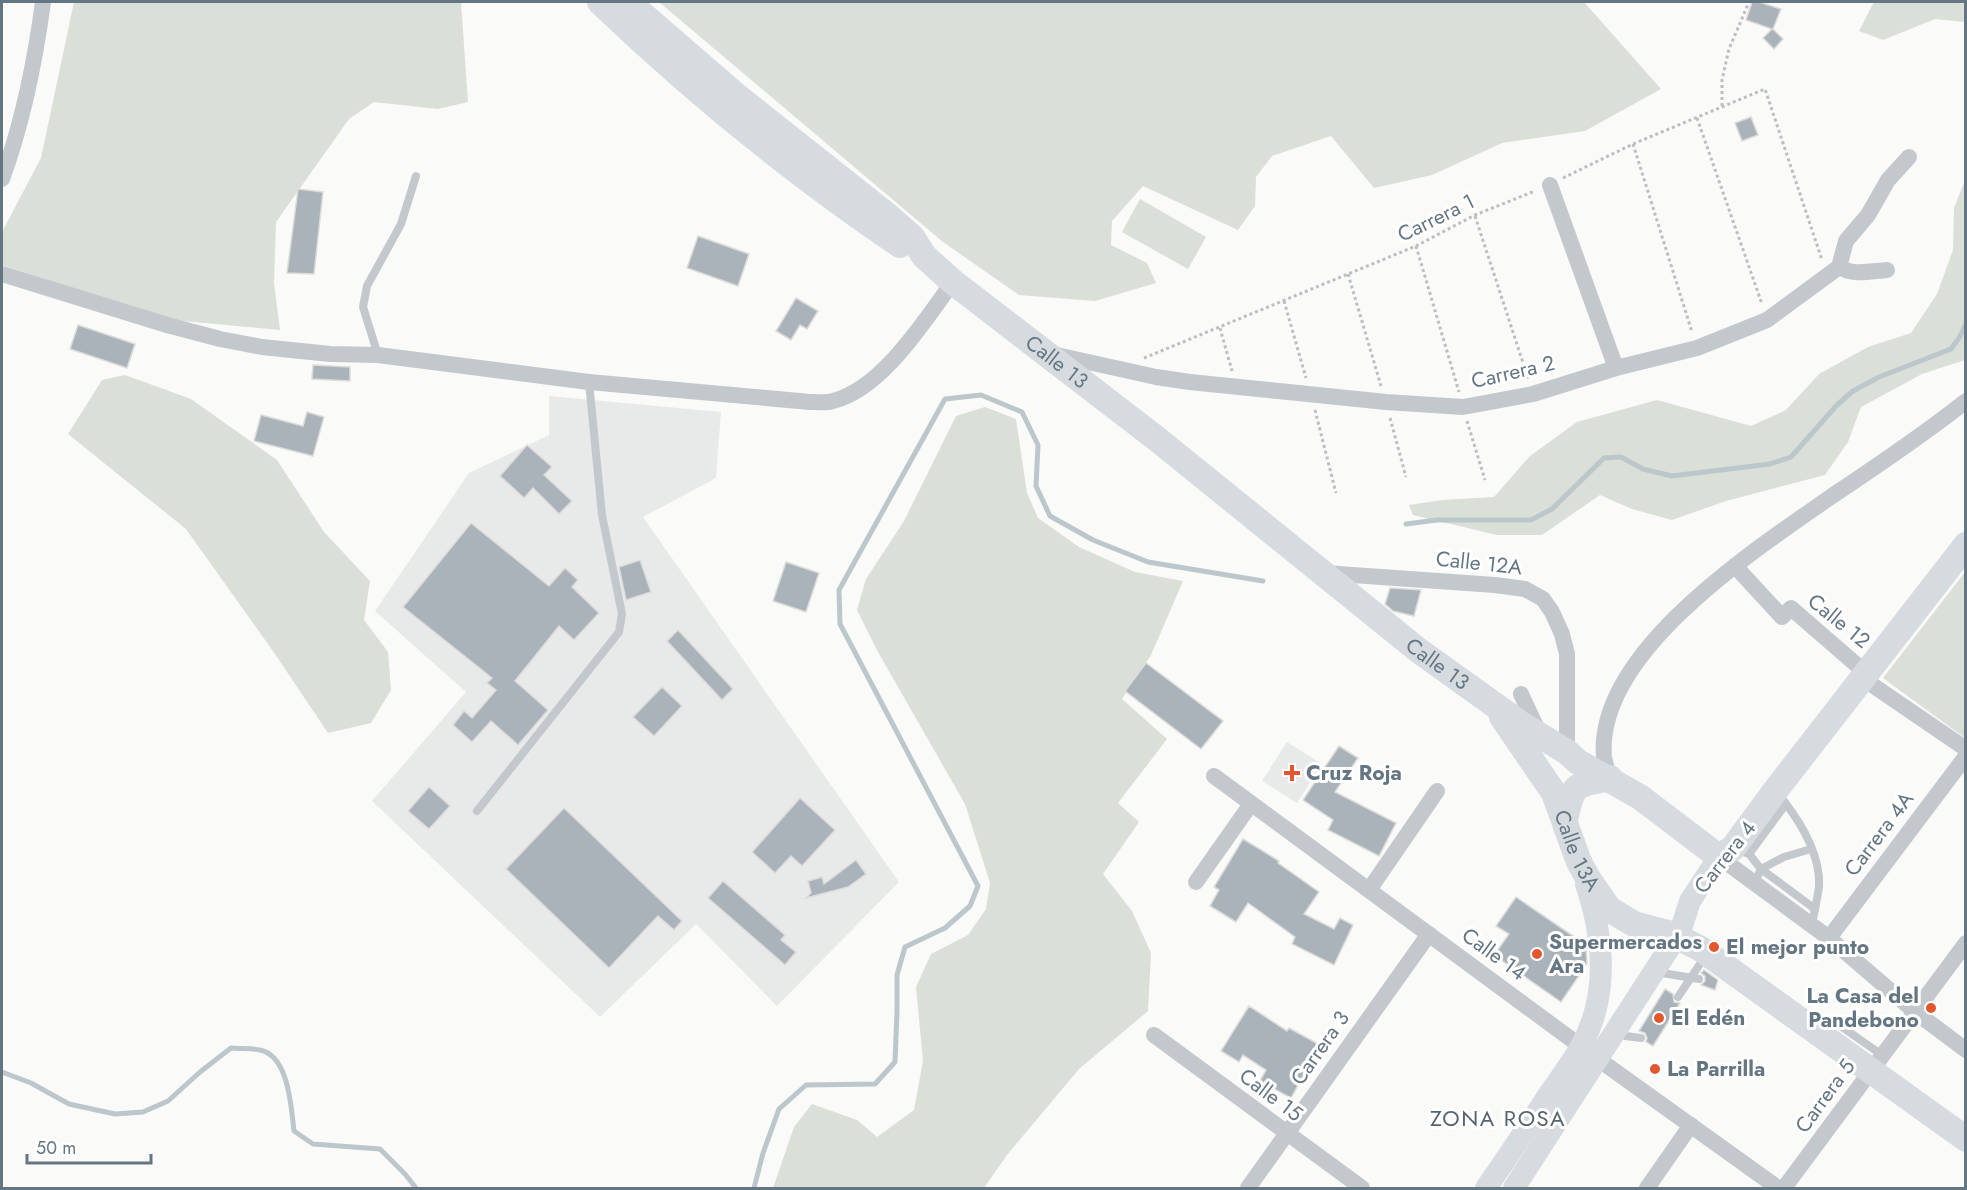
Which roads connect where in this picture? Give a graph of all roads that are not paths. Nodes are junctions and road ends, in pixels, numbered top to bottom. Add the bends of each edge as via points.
1 (43, 2) edge
2 (600, 2) edge
3 (628, 2) edge
4 (1909, 157) dead end
5 (416, 176) dead end
6 (2, 180) edge
7 (1550, 185) road end
8 (924, 256) junction
9 (1887, 270) dead end
10 (1833, 272) junction
11 (2, 274) edge
12 (953, 282) junction
13 (1042, 352) junction
14 (378, 355) junction
15 (1616, 368) junction
16 (589, 382) junction
17 (1965, 401) edge
18 (1965, 545) edge
19 (1735, 566) junction
20 (1323, 573) junction
21 (1864, 675) junction
22 (1521, 694) dead end
23 (1496, 706) junction
24 (1540, 736) junction
25 (1965, 749) edge
26 (1566, 752) junction
27 (1965, 756) edge
28 (1214, 776) dead end
29 (1610, 778) junction
30 (1437, 791) dead end
31 (1782, 795) junction
32 (1251, 804) junction
33 (477, 811) dead end
34 (1565, 820) junction
35 (1811, 849) junction
36 (1734, 853) junction
37 (1580, 862) junction
38 (1758, 876) junction
39 (1196, 882) dead end
40 (1369, 890) junction
41 (1813, 917) junction
42 (1429, 934) junction
43 (1677, 936) junction
44 (1829, 938) junction
45 (1965, 942) edge
46 (1704, 951) junction
47 (1653, 971) junction
48 (1695, 979) junction
49 (1678, 997) dead end
50 (1914, 1011) junction
51 (1613, 1034) junction
52 (1154, 1035) dead end
53 (1641, 1038) dead end
54 (1965, 1050) edge
55 (1589, 1052) junction
56 (1877, 1063) junction
57 (1690, 1125) junction
58 (1287, 1135) junction
59 (1965, 1139) edge
60 (1248, 1188) edge
61 (1362, 1188) edge
62 (1486, 1188) edge
63 (1514, 1188) edge
64 (1647, 1188) edge
65 (1778, 1188) edge
66 (1784, 1188) edge

1 - 6 street via 23,112
2 - 8 main road via 728,115 854,214
3 - 8 main road via 738,97 888,216 912,237
4 - 10 street via 1846,241
5 - 14 lane via 401,224 367,286 363,307
7 - 15 street
8 - 12 main road, Calle 13
9 - 10 street
10 - 15 street, Carrera 2 via 1767,320 1697,348
11 - 14 street via 220,339 299,352
12 - 13 main road, Calle 13
12 - 16 street via 905,347 873,378 832,402
13 - 15 street, Carrera 2 via 1156,377 1463,407 1533,394
13 - 20 main road, Calle 13
14 - 16 street
16 - 33 lane via 602,515 622,614 619,632
17 - 19 street
18 - 21 main road, Carrera 4
19 - 21 street, Calle 12 via 1782,618 1791,608
19 - 29 street via 1661,633 1621,689 1605,734 1604,757
20 - 23 main road, Calle 13 via 1418,650
20 - 26 street, Calle 12A via 1495,585 1525,589 1543,599 1562,634 1567,654
21 - 25 street, Calle 12
21 - 31 main road, Carrera 4
22 - 24 street
23 - 24 main road, Calle 13
23 - 34 main road, Calle 13A via 1548,781
24 - 26 main road, Calle 13
26 - 29 main road, Calle 13
27 - 44 street, Carrera 4A
28 - 32 street, Calle 14
29 - 34 main road via 1579,785 1572,792
29 - 36 main road, Calle 13
30 - 40 street
31 - 35 lane
31 - 36 main road, Carrera 4
32 - 39 street
32 - 40 street, Calle 14
34 - 37 main road, Calle 13A
35 - 38 lane via 1784,857
35 - 41 lane via 1819,887
36 - 38 street, Calle 13
36 - 38 lane
36 - 43 main road, Carrera 4 via 1690,901
37 - 43 main road, Calle 13A via 1609,909 1634,924
37 - 55 main road, Carrera 4 via 1597,915 1602,968
38 - 41 street, Calle 13
40 - 42 street, Calle 14
41 - 44 street, Calle 13
42 - 55 street, Calle 14
42 - 58 street, Carrera 3
43 - 46 main road, Calle 13A
43 - 47 main road, Carrera 4
44 - 50 street, Calle 13
45 - 50 street, Carrera 5
46 - 48 lane
46 - 56 main road, Calle 13A via 1734,979 1821,1035
47 - 48 lane
47 - 51 main road, Carrera 4
48 - 49 lane
50 - 54 street, Calle 13
50 - 56 street, Carrera 5
51 - 53 lane
51 - 55 main road, Carrera 4
52 - 58 street, Calle 15
55 - 57 street, Calle 14
55 - 62 main road, Carrera 4
55 - 63 main road, Carrera 4
56 - 59 main road, Calle 13A
56 - 66 street, Carrera 5
57 - 64 street
57 - 65 street, Calle 14
58 - 60 street, Carrera 3
58 - 61 street, Calle 15

